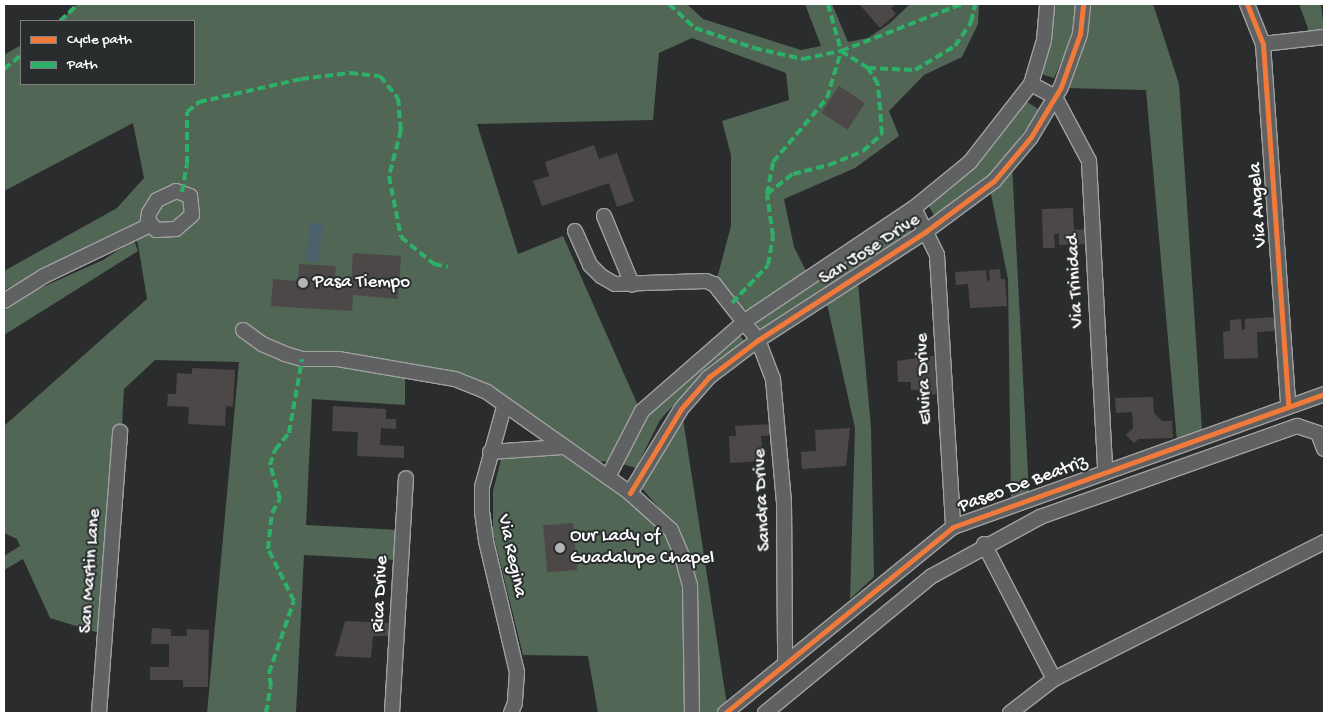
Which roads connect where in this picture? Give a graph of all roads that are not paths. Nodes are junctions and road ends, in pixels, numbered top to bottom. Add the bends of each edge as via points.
1 (1047, 4) edge
2 (1084, 4) edge
3 (1247, 4) edge
4 (1324, 36) edge
5 (1263, 44) junction
6 (1031, 84) junction
7 (1055, 97) junction
8 (914, 208) junction
9 (604, 216) dead end
10 (150, 225) dead end
11 (575, 231) dead end
12 (926, 232) junction
13 (632, 284) junction
14 (4, 301) edge
15 (745, 321) junction
16 (244, 330) dead end
17 (758, 340) junction
18 (1324, 394) edge
19 (504, 406) junction
20 (1288, 406) junction
21 (120, 432) dead end
22 (562, 447) junction
23 (1324, 449) edge
24 (490, 452) junction
25 (1105, 470) junction
26 (608, 477) junction
27 (406, 478) dead end
28 (630, 493) junction
29 (953, 526) junction
30 (1324, 542) edge
31 (984, 544) junction
32 (785, 662) junction
33 (1054, 679) junction
34 (99, 713) edge
35 (392, 713) edge
36 (511, 713) edge
37 (692, 713) edge
38 (725, 713) edge
39 (765, 713) edge
40 (1010, 713) edge

1 - 6 street, San Jose Drive via 1044,40
2 - 7 street, San Jose Drive via 1080,34
3 - 5 street, Via Angela
4 - 5 street
5 - 20 street, Via Angela
6 - 7 street
6 - 8 street, San Jose Drive via 970,162
7 - 12 street, San Jose Drive via 1031,137 994,182
7 - 25 street, Via Trinidad via 1088,161
8 - 12 street, Elvira Drive
8 - 15 street, San Jose Drive
9 - 13 street
10 - 14 street via 44,276
11 - 13 street, Sandra Drive via 590,266 615,284
12 - 17 street, San Jose Drive
12 - 29 street, Elvira Drive via 937,255
13 - 15 street, Sandra Drive via 706,281 714,284
15 - 17 street, Sandra Drive
15 - 26 street, San Jose Drive via 642,411
16 - 19 street via 262,344 293,356 338,359 455,380 487,392
17 - 28 street, San Jose Drive via 708,377 681,409
17 - 32 street, Sandra Drive via 774,379 784,502
18 - 20 street, Paseo De Beatriz
19 - 22 street
19 - 24 street, Via Regina
20 - 25 street, Paseo De Beatriz
21 - 34 street, San Martin Lane
22 - 24 street
22 - 26 street
23 - 31 street via 1318,433 1297,426 1040,516
24 - 36 street, Via Regina via 482,487 482,512 517,672
25 - 29 street, Paseo De Beatriz
26 - 28 street
27 - 35 street, Rica Drive
28 - 37 street via 671,530 682,556 690,585
29 - 32 street, Paseo De Beatriz
30 - 33 street
31 - 33 street
31 - 39 street via 932,576
32 - 38 street, Paseo De Beatriz
33 - 40 street

